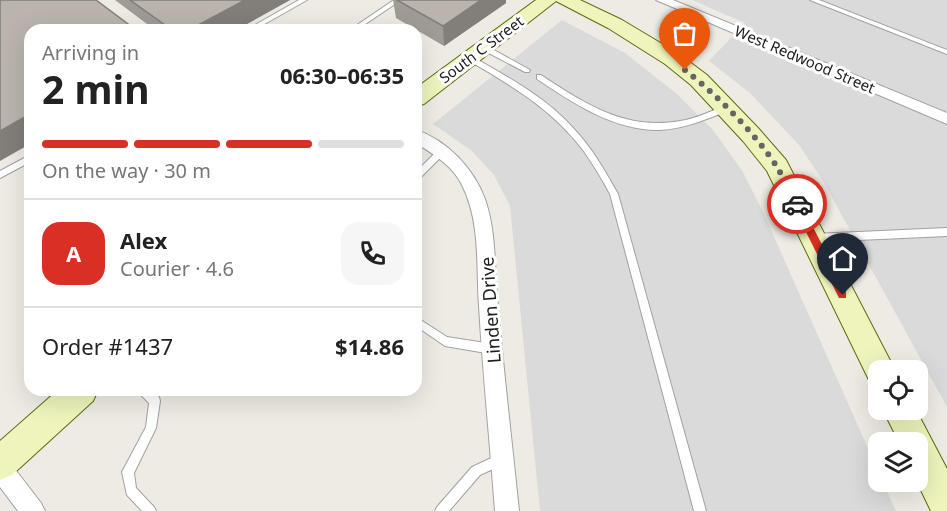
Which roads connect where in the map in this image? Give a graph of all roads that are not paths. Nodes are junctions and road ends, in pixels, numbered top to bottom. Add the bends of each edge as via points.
1 (304, 0) edge
2 (398, 0) edge
3 (548, 0) edge
4 (565, 0) edge
5 (662, 0) edge
6 (813, 0) edge
7 (262, 24) edge
8 (362, 24) edge
9 (947, 52) edge
10 (476, 53) junction
11 (527, 70) dead end
12 (539, 77) dead end
13 (422, 94) edge
14 (728, 108) junction
15 (947, 119) edge
16 (422, 140) edge
17 (441, 152) junction
18 (24, 161) edge
19 (422, 171) edge
20 (0, 175) edge
21 (947, 232) edge
22 (814, 238) junction
23 (422, 325) edge
24 (492, 349) junction
25 (875, 360) edge
26 (75, 396) edge
27 (150, 396) edge
28 (502, 459) junction
29 (0, 463) edge
30 (928, 467) edge
31 (0, 468) edge
32 (947, 506) edge
33 (33, 511) edge
34 (150, 511) edge
35 (441, 511) edge
36 (507, 511) edge
37 (700, 511) edge

1 - 7 lane
2 - 8 lane
3 - 10 main road, South C Street
4 - 14 main road via 653,46 699,80
5 - 15 street, West Redwood Street
6 - 9 lane
10 - 11 lane
10 - 13 main road, South C Street
10 - 37 lane via 567,124 600,167 614,194
12 - 14 lane via 584,107 653,127 681,124
14 - 22 main road via 777,166
16 - 17 street, Linden Drive
17 - 19 lane
17 - 24 street, Linden Drive via 469,182 479,206 485,235
18 - 20 lane
21 - 22 lane
22 - 25 main road
23 - 24 lane via 445,341
24 - 28 street, Linden Drive
26 - 29 main road
27 - 34 lane via 155,401 151,428 128,472 131,491
28 - 35 lane via 476,471
28 - 36 street, Linden Drive
30 - 32 main road
31 - 33 street

